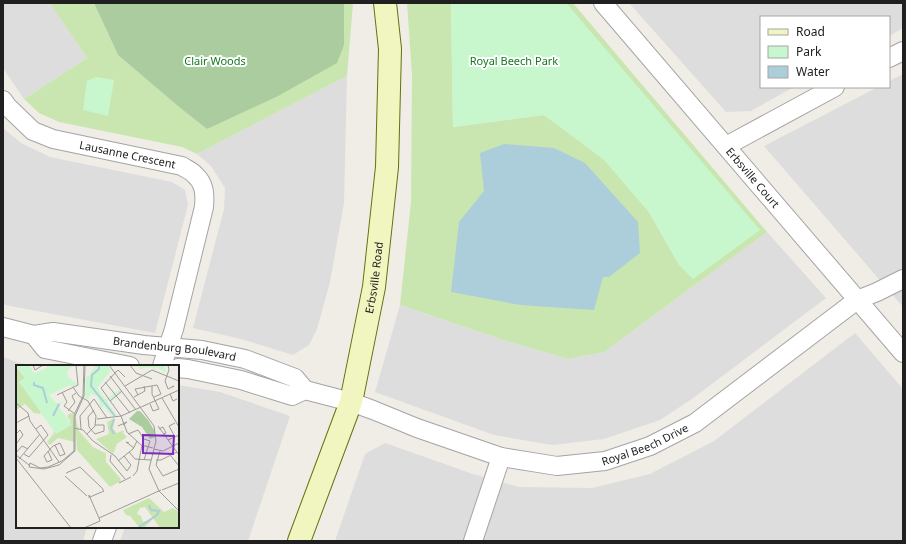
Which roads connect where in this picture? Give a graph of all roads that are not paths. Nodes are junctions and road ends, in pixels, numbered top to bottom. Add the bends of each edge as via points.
1 (385, 3) edge
2 (603, 3) edge
3 (903, 51) edge
4 (890, 58) edge
5 (834, 88) edge
6 (3, 100) edge
7 (726, 146) junction
8 (903, 279) edge
9 (858, 300) junction
10 (3, 328) edge
11 (34, 335) junction
12 (903, 352) edge
13 (168, 360) edge
14 (125, 365) edge
15 (351, 402) junction
16 (501, 457) junction
17 (107, 528) edge
18 (102, 541) edge
19 (299, 541) edge
20 (473, 541) edge

1 - 15 main road, Erbsville Road via 390,49 387,167 374,287
2 - 7 street, Erbsville Court
3 - 4 street
5 - 7 street
6 - 13 street, Lausanne Crescent via 32,131 53,139 182,166 195,174 202,184 205,195 204,207
7 - 9 street, Erbsville Court
8 - 9 street, Royal Beech Drive
9 - 12 street, Erbsville Court
9 - 16 street, Royal Beech Drive via 695,423 650,446 605,461 557,466
10 - 11 street, Brandenburg Boulevard
11 - 13 street, Brandenburg Boulevard via 52,332 144,345
11 - 14 street, Brandenburg Boulevard via 45,349
13 - 15 street, Brandenburg Boulevard via 202,350 245,359 295,378 305,390
15 - 16 street, Royal Beech Drive
15 - 19 main road, Erbsville Road
16 - 20 street
17 - 18 street

